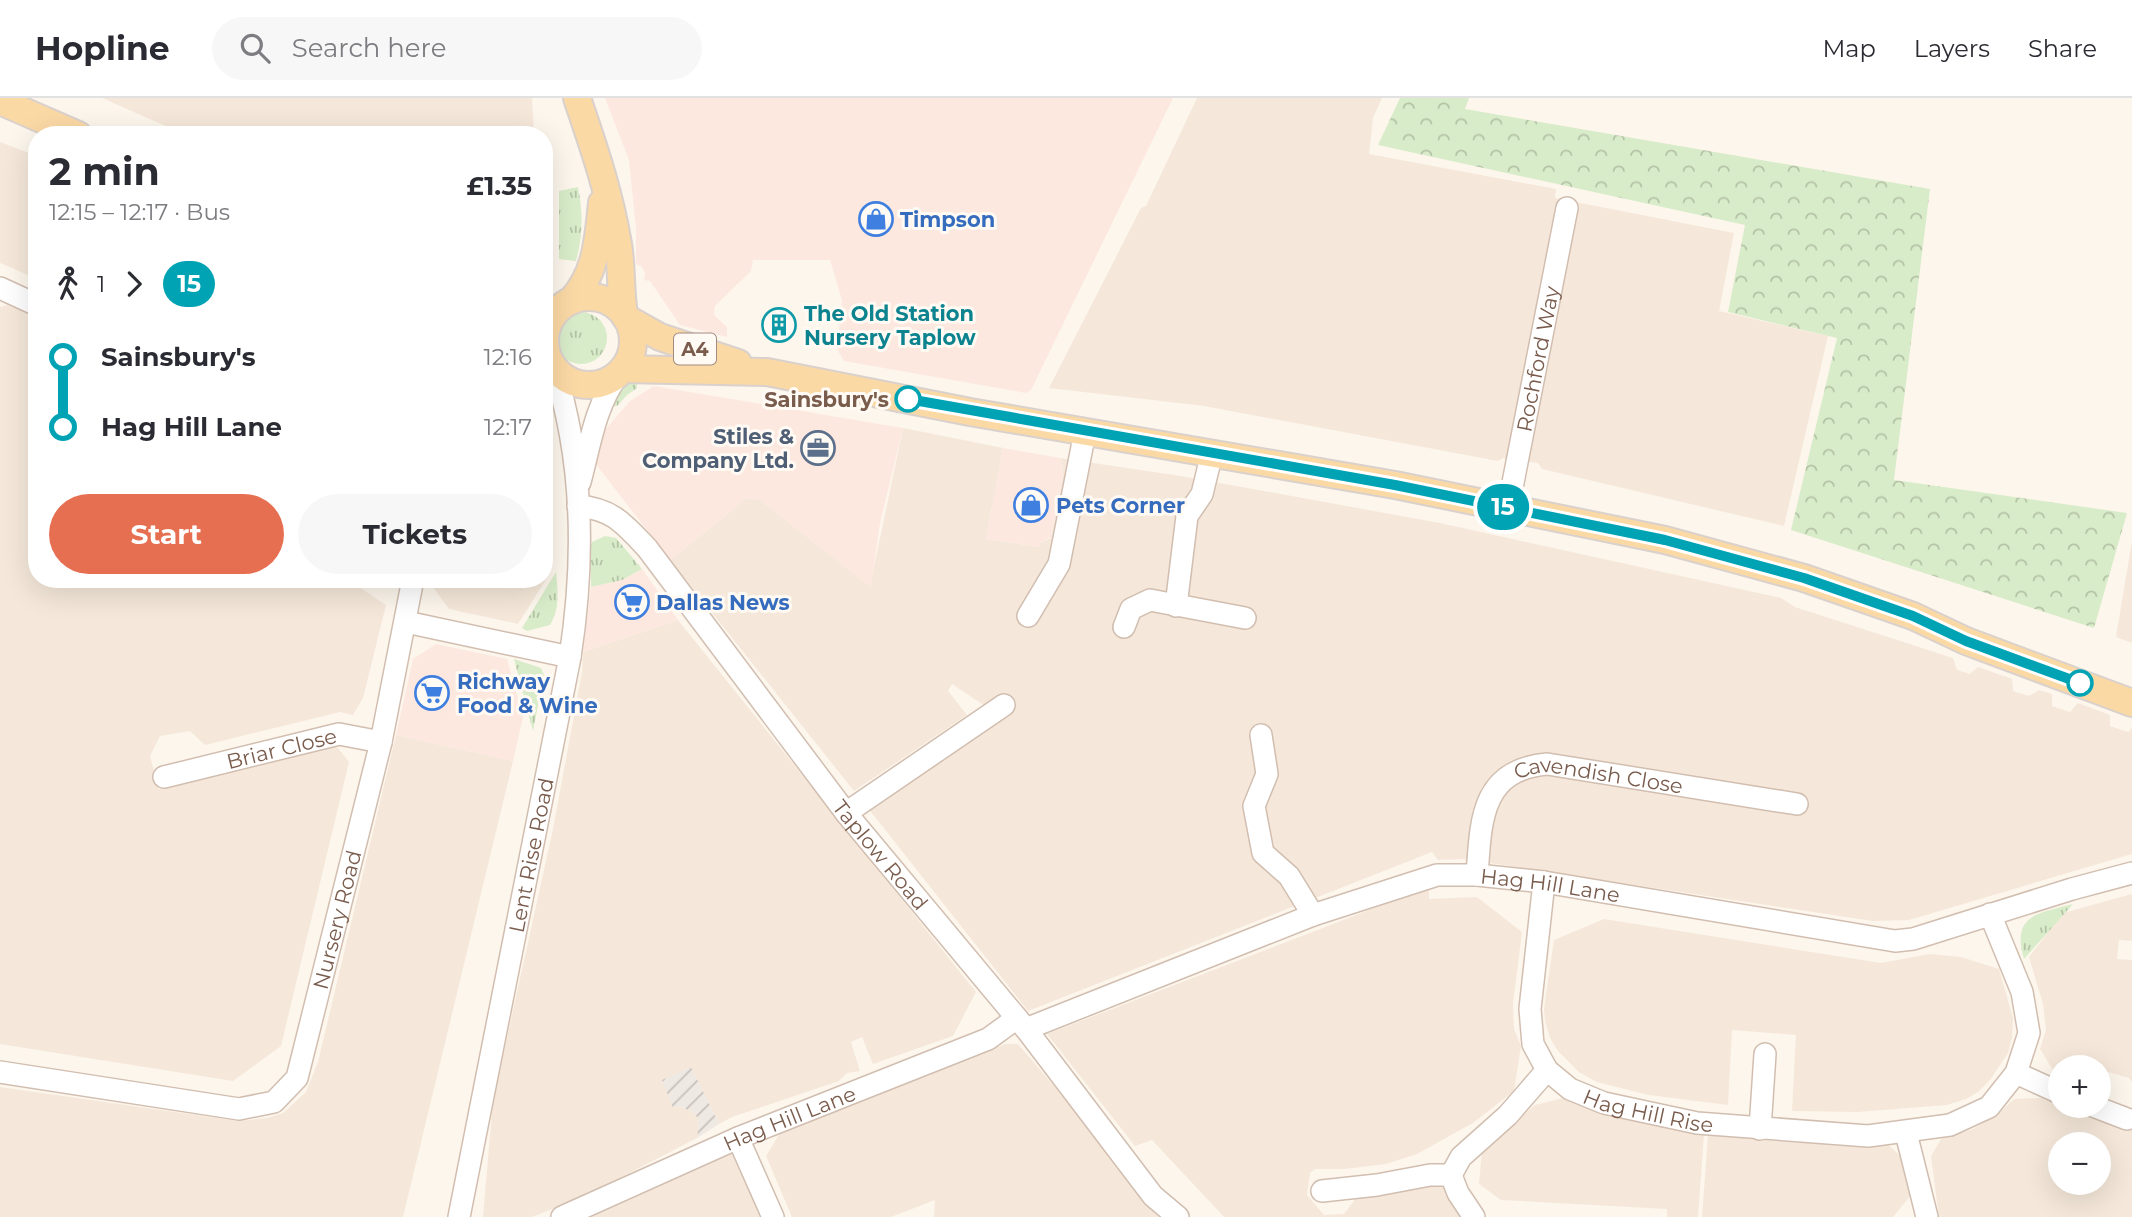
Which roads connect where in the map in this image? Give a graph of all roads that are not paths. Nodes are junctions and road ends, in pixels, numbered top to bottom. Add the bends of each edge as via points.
1 (577, 98) edge
2 (0, 101) edge
3 (57, 126) edge
4 (605, 180) junction
5 (1567, 208) dead end
6 (0, 288) edge
7 (28, 301) edge
8 (561, 303) edge
9 (625, 316) junction
10 (553, 367) edge
11 (553, 372) edge
12 (621, 372) junction
13 (767, 372) junction
14 (1085, 432) junction
15 (1212, 453) junction
16 (578, 498) junction
17 (1508, 508) junction
18 (413, 588) edge
19 (1176, 606) junction
20 (1028, 616) dead end
21 (1245, 618) dead end
22 (407, 622) junction
23 (1124, 627) dead end
24 (570, 657) junction
25 (2132, 703) edge
26 (1004, 705) dead end
27 (1261, 735) dead end
28 (381, 742) junction
29 (175, 768) dead end
30 (1797, 804) dead end
31 (846, 813) junction
32 (2132, 873) edge
33 (1477, 876) junction
34 (1544, 883) junction
35 (1990, 914) junction
36 (1313, 915) junction
37 (1021, 1023) junction
38 (1765, 1054) dead end
39 (1547, 1070) junction
40 (0, 1072) edge
41 (2016, 1073) junction
42 (2048, 1088) edge
43 (2111, 1113) edge
44 (2127, 1119) dead end
45 (1760, 1129) junction
46 (1906, 1133) junction
47 (738, 1138) junction
48 (1451, 1175) junction
49 (1322, 1191) dead end
50 (459, 1217) edge
51 (562, 1217) edge
52 (773, 1217) edge
53 (1178, 1217) edge
54 (1474, 1217) edge
55 (1927, 1217) edge

1 - 4 main road
2 - 3 main road
4 - 8 main road via 594,263 584,284
4 - 9 main road via 619,248
5 - 17 street, Rochford Way
6 - 7 street
8 - 9 main road via 600,298
9 - 12 main road via 633,345
9 - 13 main road, A4 via 660,337
10 - 12 main road via 564,378 587,386
11 - 16 street, Lent Rise Road via 566,407
12 - 13 main road, A4
12 - 16 street, Lent Rise Road via 599,411
13 - 14 main road, A4
14 - 15 main road, A4
14 - 20 street via 1059,564
15 - 17 main road, A4
15 - 19 street via 1202,495 1187,516
16 - 24 street, Lent Rise Road via 579,603
16 - 31 street, Taplow Road via 614,516 647,548
17 - 25 main road, A4 via 1665,540 1804,578
18 - 22 street, Nursery Road
19 - 21 street
19 - 23 street via 1150,600 1131,609
22 - 24 street
22 - 28 street, Nursery Road
24 - 50 street, Lent Rise Road
26 - 31 street
27 - 36 street via 1267,774 1254,806 1263,853 1289,876
28 - 29 street, Briar Close via 339,734
28 - 40 street, Nursery Road via 297,1078 274,1102 239,1109
30 - 33 street, Cavendish Close via 1535,765 1510,774 1493,791 1480,828
31 - 37 street, Taplow Road
32 - 35 street, Hag Hill Lane
33 - 34 street, Hag Hill Lane
33 - 36 street, Hag Hill Lane via 1437,875
34 - 35 street, Hag Hill Lane via 1895,941
34 - 39 street, Hag Hill Rise via 1530,1009 1533,1044
35 - 41 street, Hag Hill Rise via 2022,992 2029,1033
36 - 37 street, Hag Hill Lane
37 - 47 street, Hag Hill Lane
37 - 53 street, Taplow Road via 1153,1196
38 - 45 street
39 - 45 street, Hag Hill Rise via 1570,1089 1604,1103 1697,1123
39 - 48 street via 1508,1115 1461,1157
41 - 42 street
41 - 46 street, Hag Hill Rise via 1989,1107 1950,1125
43 - 44 street
45 - 46 street, Hag Hill Rise via 1868,1136
46 - 55 street
47 - 51 street, Hag Hill Lane
47 - 52 street
48 - 49 street
48 - 54 street

